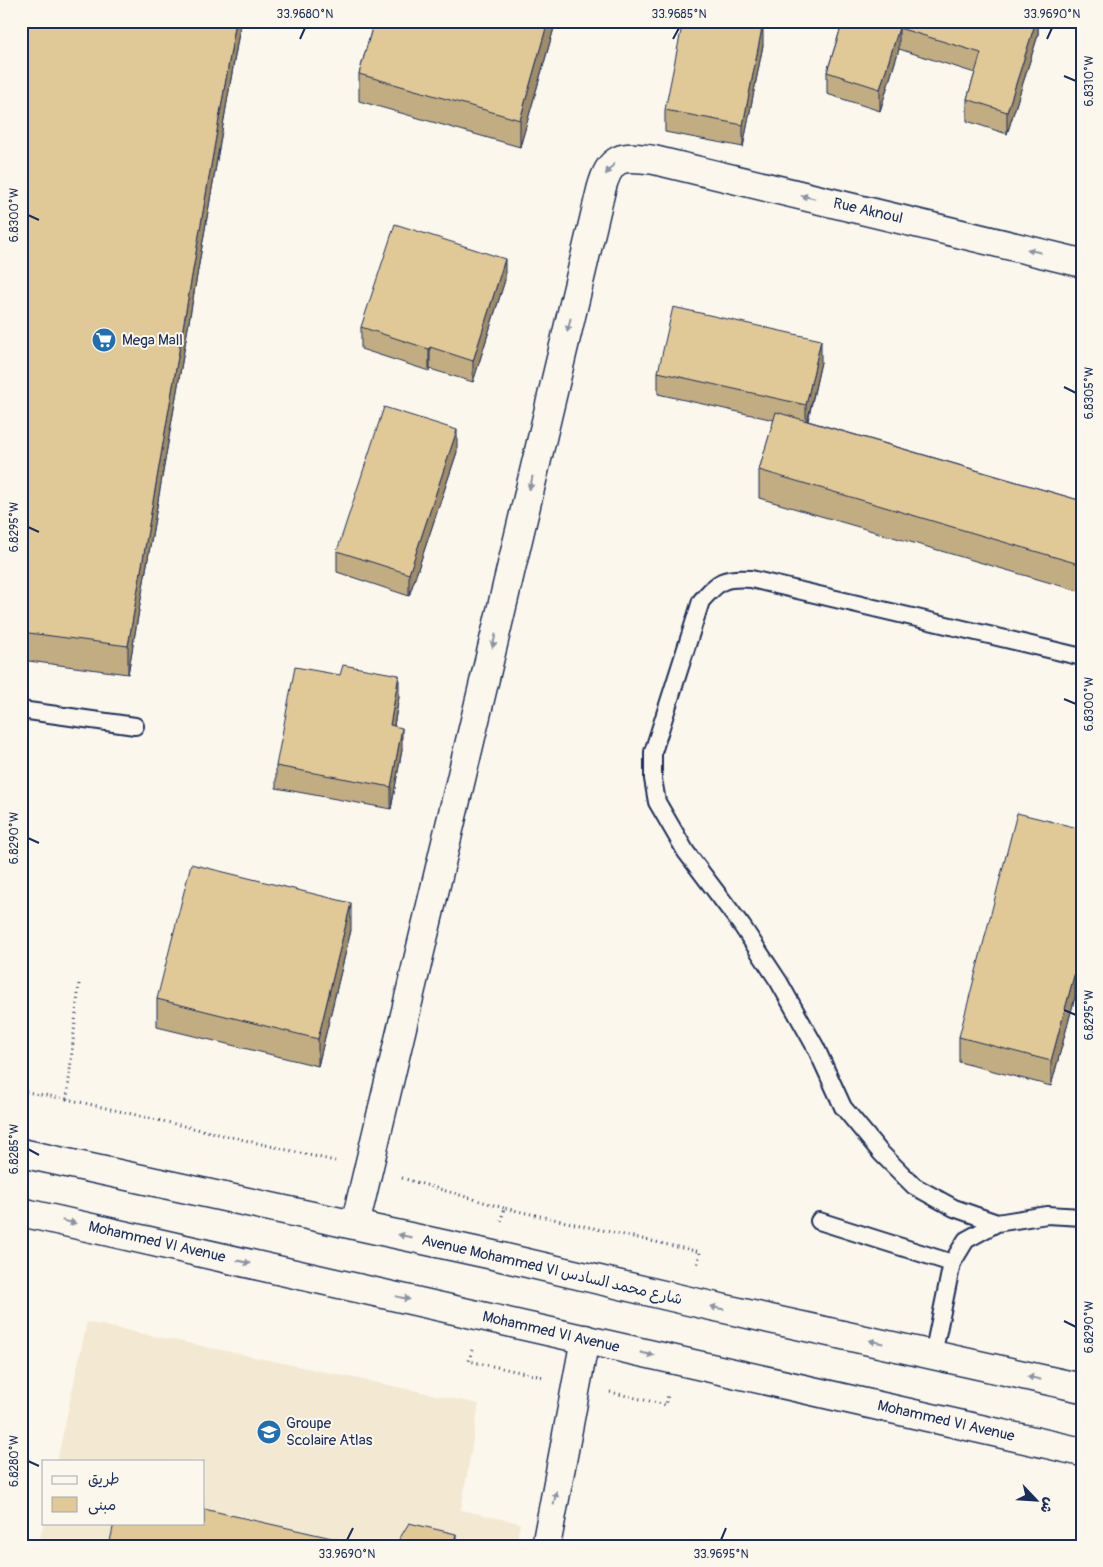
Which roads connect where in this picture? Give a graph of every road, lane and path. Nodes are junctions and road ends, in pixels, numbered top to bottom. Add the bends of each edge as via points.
1 (1082, 263) edge
2 (1082, 657) edge
3 (21, 710) edge
4 (135, 726) dead end
5 (79, 984) dead end
6 (21, 1090) edge
7 (67, 1099) junction
8 (21, 1153) edge
9 (369, 1168) junction
10 (504, 1208) junction
11 (21, 1212) edge
12 (1082, 1217) edge
13 (820, 1221) dead end
14 (997, 1222) junction
15 (355, 1225) junction
16 (493, 1255) junction
17 (952, 1263) junction
18 (689, 1302) junction
19 (585, 1339) junction
20 (933, 1355) junction
21 (1082, 1388) edge
22 (1082, 1452) edge
23 (546, 1546) edge

1 -> 9 main road, Rue Aknoul via 654,160 632,156 612,164 605,174
2 - 14 lane via 751,579 732,578 716,584 701,601 653,752 653,779 658,802 686,852 779,982 816,1048 843,1107 914,1186 954,1208
3 - 4 lane
5 - 7 path
6 - 7 path
7 - 9 path
8 - 15 main road, Avenue Mohammed VI شارع محمد السادس
9 - 10 path
9 - 15 main road, Rue Aknoul
10 - 16 path
10 - 18 path via 700,1252
11 -> 19 main road, Mohammed VI Avenue
12 - 14 lane via 1046,1215
13 - 17 lane
14 - 17 lane via 966,1240
16 -> 15 main road, Avenue Mohammed VI شارع محمد السادس
16 - 18 main road, Avenue Mohammed VI شارع محمد السادس
17 - 20 lane
20 -> 18 main road, Avenue Mohammed VI شارع محمد السادس
19 -> 22 main road, Mohammed VI Avenue
23 -> 19 main road
21 -> 20 main road, Avenue Mohammed VI شارع محمد السادس

